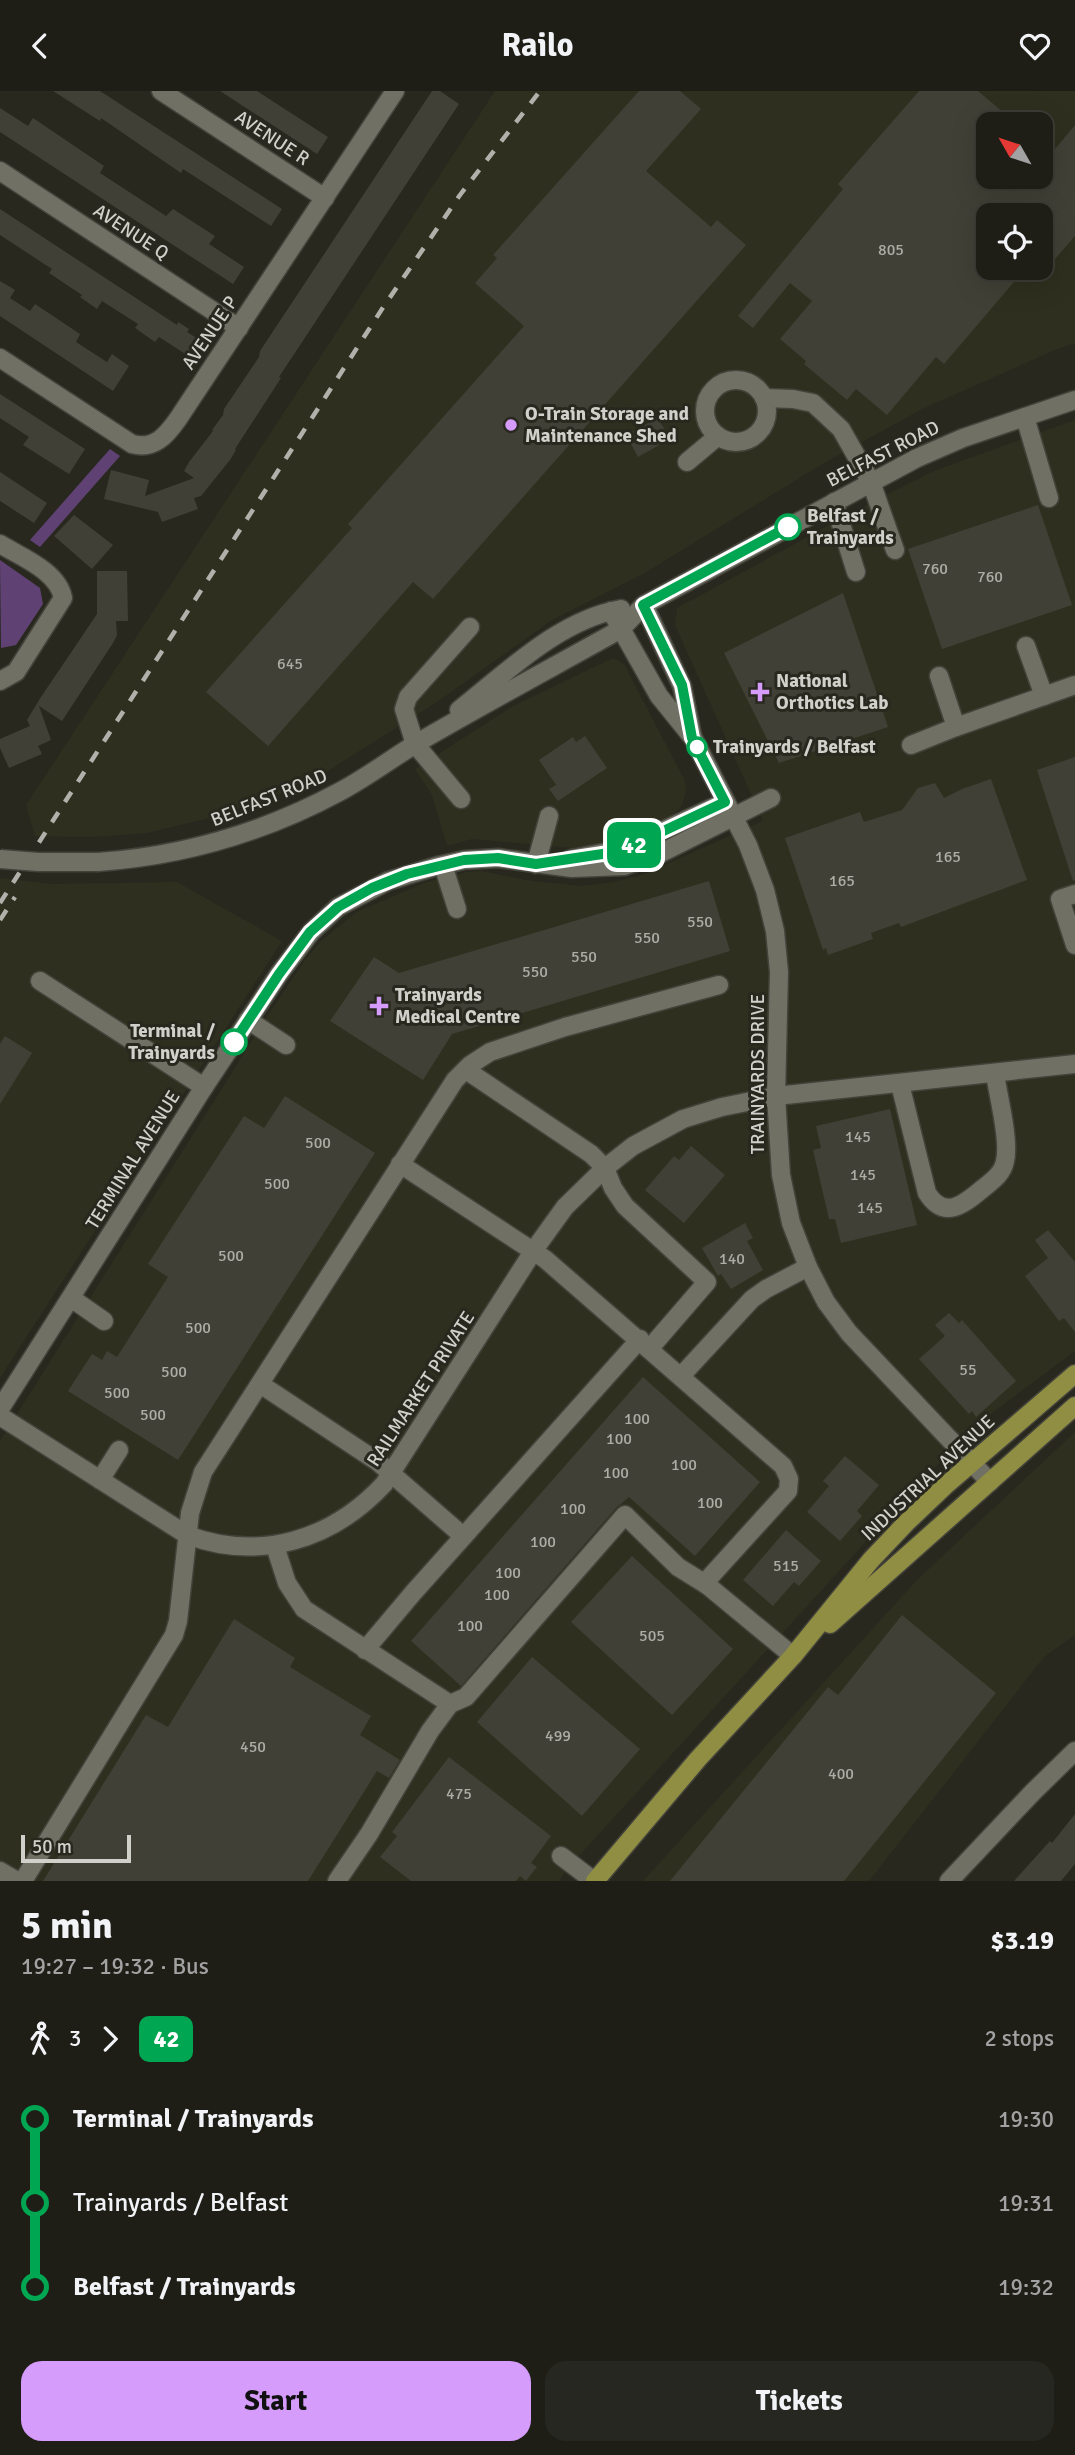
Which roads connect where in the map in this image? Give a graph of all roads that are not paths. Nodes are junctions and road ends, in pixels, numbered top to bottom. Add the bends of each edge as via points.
1 (161, 91) edge
2 (395, 91) edge
3 (0, 171) edge
4 (325, 198) junction
5 (239, 328) junction
6 (0, 358) edge
7 (764, 398) junction
8 (1075, 400) edge
9 (1024, 417) junction
10 (718, 436) junction
11 (687, 462) dead end
12 (871, 482) junction
13 (1049, 498) dead end
14 (834, 502) junction
15 (0, 544) edge
16 (895, 550) dead end
17 (856, 572) dead end
18 (643, 605) junction
19 (611, 611) junction
20 (470, 627) dead end
21 (621, 629) junction
22 (1026, 646) dead end
23 (939, 676) dead end
24 (0, 681) edge
25 (1075, 685) edge
26 (1044, 696) junction
27 (956, 727) junction
28 (692, 738) junction
29 (415, 744) junction
30 (911, 745) dead end
31 (771, 798) dead end
32 (461, 799) dead end
33 (729, 810) junction
34 (549, 816) dead end
35 (0, 859) edge
36 (536, 864) junction
37 (443, 865) junction
38 (1075, 894) edge
39 (457, 909) dead end
40 (1075, 945) edge
41 (40, 981) dead end
42 (719, 985) dead end
43 (248, 1020) junction
44 (286, 1045) dead end
45 (1075, 1064) edge
46 (466, 1070) junction
47 (995, 1074) junction
48 (900, 1084) junction
49 (204, 1087) junction
50 (776, 1096) junction
51 (400, 1164) junction
52 (606, 1168) junction
53 (534, 1250) junction
54 (808, 1267) junction
55 (71, 1298) junction
56 (104, 1321) dead end
57 (645, 1344) junction
58 (1075, 1374) edge
59 (681, 1376) junction
60 (260, 1384) junction
61 (1075, 1406) edge
62 (0, 1409) edge
63 (0, 1416) edge
64 (119, 1450) dead end
65 (972, 1463) junction
66 (393, 1473) junction
67 (100, 1480) junction
68 (989, 1482) junction
69 (187, 1535) junction
70 (463, 1537) junction
71 (275, 1546) junction
72 (706, 1585) junction
73 (365, 1650) junction
74 (793, 1656) junction
75 (450, 1704) junction
76 (1075, 1751) edge
77 (561, 1856) dead end
78 (0, 1871) edge
79 (17, 1881) edge
80 (23, 1881) edge
81 (337, 1881) edge
82 (594, 1881) edge
83 (949, 1881) edge

1 - 4 street, AVENUE R
2 - 4 street, AVENUE P
3 - 5 street, AVENUE Q
4 - 5 street, AVENUE P
5 - 6 street, AVENUE P via 172,428 160,440 143,446 125,440
7 - 10 street via 764,422 755,435 732,442
7 - 10 street via 747,382 731,381 716,387 707,400 705,416
7 - 12 street via 813,403 841,429
8 - 9 street, BELFAST ROAD
9 - 12 street, BELFAST ROAD via 963,438
9 - 13 street
10 - 11 street
12 - 14 street, BELFAST ROAD
12 - 16 street
14 - 17 street
14 - 18 street, BELFAST ROAD
15 - 24 street via 52,577 63,598 16,672
18 - 19 street, BELFAST ROAD
18 - 21 street, BELFAST ROAD
18 - 28 street, TRAINYARDS DRIVE via 682,685
19 - 21 street, TRAINYARDS DRIVE
19 - 29 street, BELFAST ROAD via 577,624 533,652
20 - 29 street via 405,703
21 - 28 street, TRAINYARDS DRIVE via 659,696
21 - 29 street, BELFAST ROAD
22 - 26 street
23 - 27 street
25 - 26 street
26 - 27 street
27 - 30 street
28 - 33 street, TRAINYARDS DRIVE
29 - 32 street
29 - 35 street, BELFAST ROAD, bridge via 311,807 195,848 98,862
31 - 33 street, TERMINAL AVENUE
33 - 36 street, TERMINAL AVENUE via 661,853 624,866 590,869
33 - 50 street, TRAINYARDS DRIVE via 761,875 775,931 779,994
34 - 36 street
36 - 37 street, TERMINAL AVENUE via 480,858
37 - 39 street
37 - 43 street, TERMINAL AVENUE via 388,881 338,907 310,932
38 - 40 street via 1060,899
41 - 49 street
42 - 46 street via 524,1039 490,1052
43 - 44 street
43 - 49 street, TERMINAL AVENUE
45 - 47 street, RAILMARKET PRIVATE
46 - 51 street
46 - 52 street via 558,1130
47 - 48 street, RAILMARKET PRIVATE
47 - 48 street via 1005,1162 995,1178 965,1203 951,1208 937,1204 925,1189
48 - 50 street, RAILMARKET PRIVATE
49 - 55 street, TERMINAL AVENUE
50 - 52 street, RAILMARKET PRIVATE via 683,1119 634,1146
50 - 54 street, TRAINYARDS DRIVE via 785,1200
51 - 53 street
51 - 60 street
52 - 53 street, RAILMARKET PRIVATE via 565,1207
52 - 57 street via 625,1206 707,1282
53 - 57 street
53 - 66 street, RAILMARKET PRIVATE
54 - 59 street via 752,1299
54 - 65 street, TRAINYARDS DRIVE via 849,1333
55 - 56 street
55 - 62 street, TERMINAL AVENUE
57 - 59 street
57 - 70 street
58 - 65 main road, INDUSTRIAL AVENUE
59 - 72 street via 783,1466 789,1479 788,1491
60 - 66 street
60 - 69 street via 202,1472
61 - 68 main road, INDUSTRIAL AVENUE
63 - 67 street, RAILMARKET PRIVATE
64 - 67 street
65 - 68 street, TRAINYARDS DRIVE
65 - 74 main road, INDUSTRIAL AVENUE via 871,1560
66 - 70 street
66 - 71 street, RAILMARKET PRIVATE via 346,1517
67 - 69 street, RAILMARKET PRIVATE
68 - 74 main road, INDUSTRIAL AVENUE
69 - 71 street, RAILMARKET PRIVATE via 236,1547
69 - 80 street via 174,1635
70 - 73 street
71 - 73 street via 287,1583 304,1609
72 - 74 street
72 - 75 street via 678,1567 625,1515 466,1697
73 - 75 street
74 - 82 main road, INDUSTRIAL AVENUE
75 - 81 street
76 - 83 street
77 - 82 street
78 - 79 street

